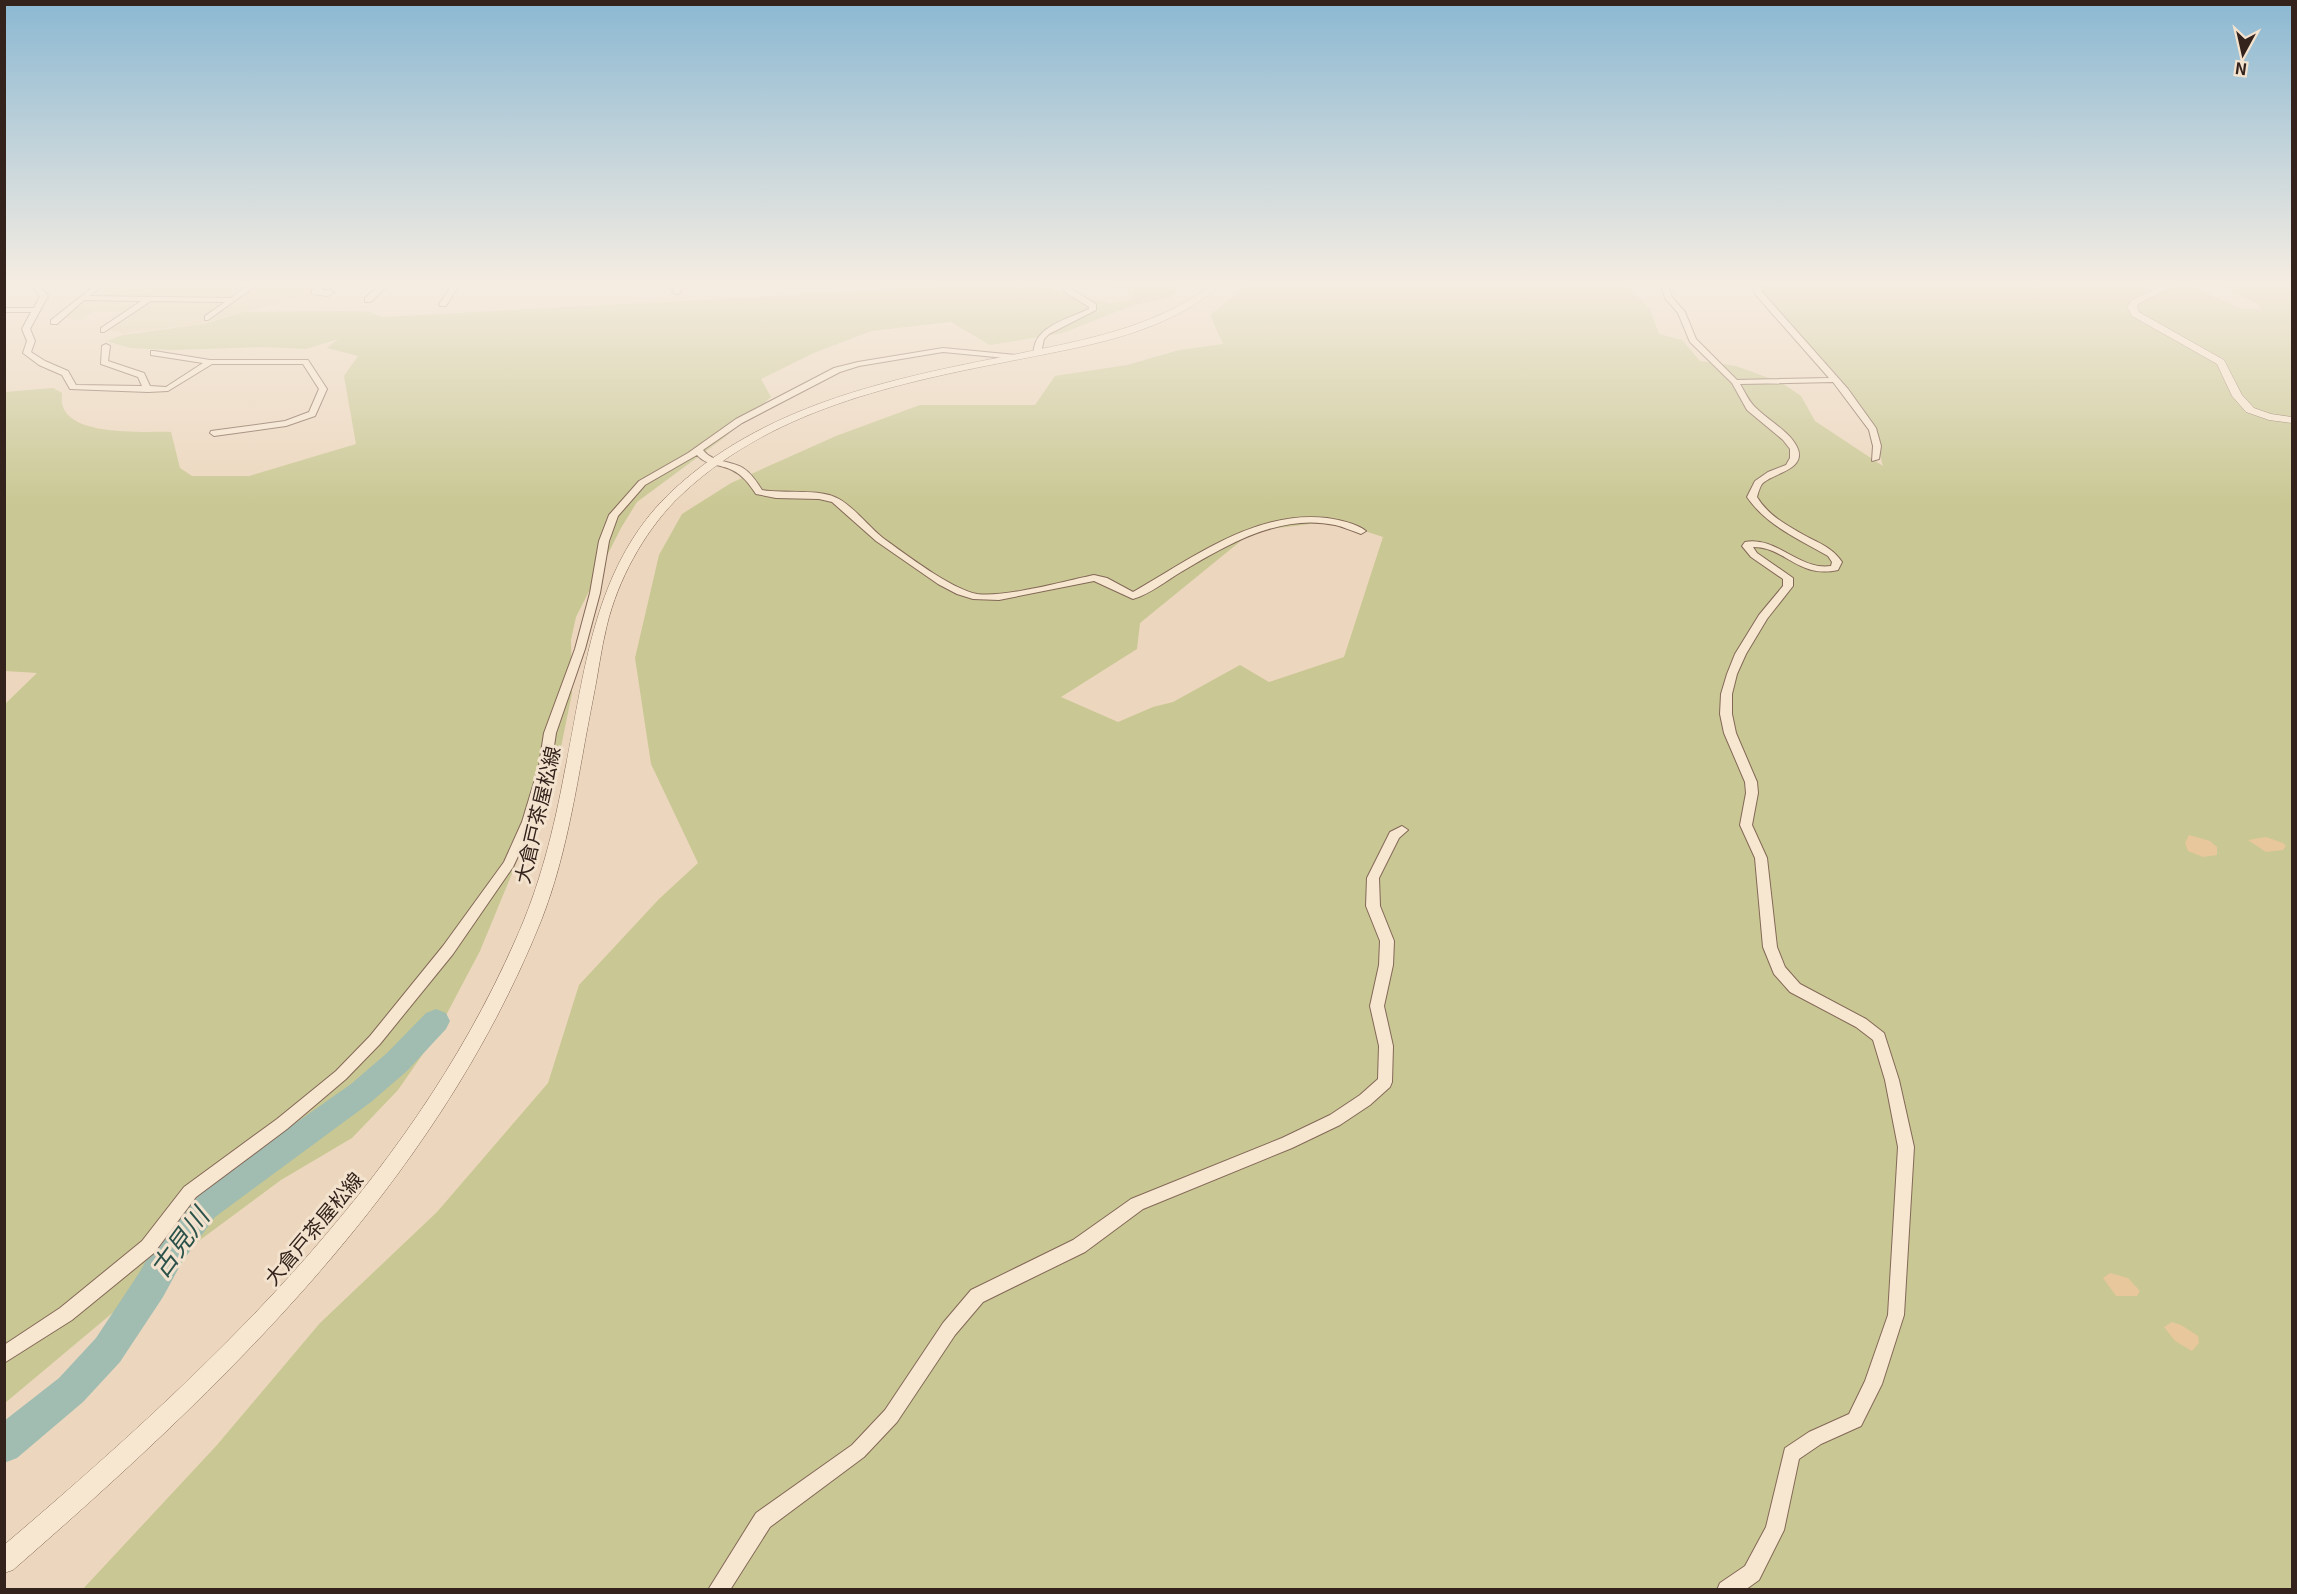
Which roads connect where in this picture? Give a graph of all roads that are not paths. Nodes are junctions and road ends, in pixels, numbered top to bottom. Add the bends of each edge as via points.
1 (33, 358) edge
2 (104, 358) edge
3 (188, 358) edge
4 (892, 358) edge
5 (1009, 358) edge
6 (1711, 358) edge
7 (1816, 358) edge
8 (2214, 358) edge
9 (210, 362) junction
10 (1834, 380) junction
11 (1735, 382) junction
12 (148, 390) junction
13 (2292, 420) edge
14 (214, 432) dead end
15 (699, 450) junction
16 (1875, 459) dead end
17 (716, 462) junction
18 (1361, 531) dead end
19 (1402, 830) dead end
20 (4, 1355) edge
21 (4, 1561) edge
22 (718, 1590) edge
23 (1727, 1590) edge

1 - 12 street via 65,373 73,387
2 - 12 street via 104,362 141,375
3 - 9 street
4 - 15 street via 837,370 748,416
5 - 17 street, 大倉戸茶屋松線 via 847,397 782,424
6 - 11 street
7 - 10 street
8 - 13 street via 2221,362 2237,396 2250,410
9 - 12 street via 168,389
9 - 14 street via 305,362 323,388 312,414 286,423
10 - 11 street
10 - 16 street via 1873,430
11 - 23 street via 1750,408 1794,449 1789,467 1758,483 1752,497 1757,507 1767,517 1832,554 1837,562 1835,568 1814,570 1762,545 1747,546 1788,578 1788,586 1772,604 1741,655 1725,704 1730,732 1752,789 1746,825 1761,858 1770,947 1779,970 1795,988 1862,1023 1879,1037 1906,1147 1896,1315 1873,1384 1855,1420 1791,1454 1775,1530 1752,1573
15 - 17 street
15 - 20 street via 642,483 614,515 604,541 580,649 555,717 528,822 509,864 448,950 375,1040 341,1075 190,1192 148,1246 130,1262 66,1314
17 - 18 street via 736,468 759,492 835,500 879,539 942,582 977,597 999,597 1094,578 1133,596 1223,545 1277,524 1334,521
17 - 21 street, 大倉戸茶屋松線 via 673,497 642,532 626,561 604,613 555,850 540,898 487,1019 431,1110 330,1246 220,1366 113,1469
19 - 22 street via 1394,835 1373,878 1373,906 1387,941 1377,1006 1386,1046 1385,1082 1335,1120 1137,1204 1079,1246 977,1296 891,1416 858,1451 763,1520

